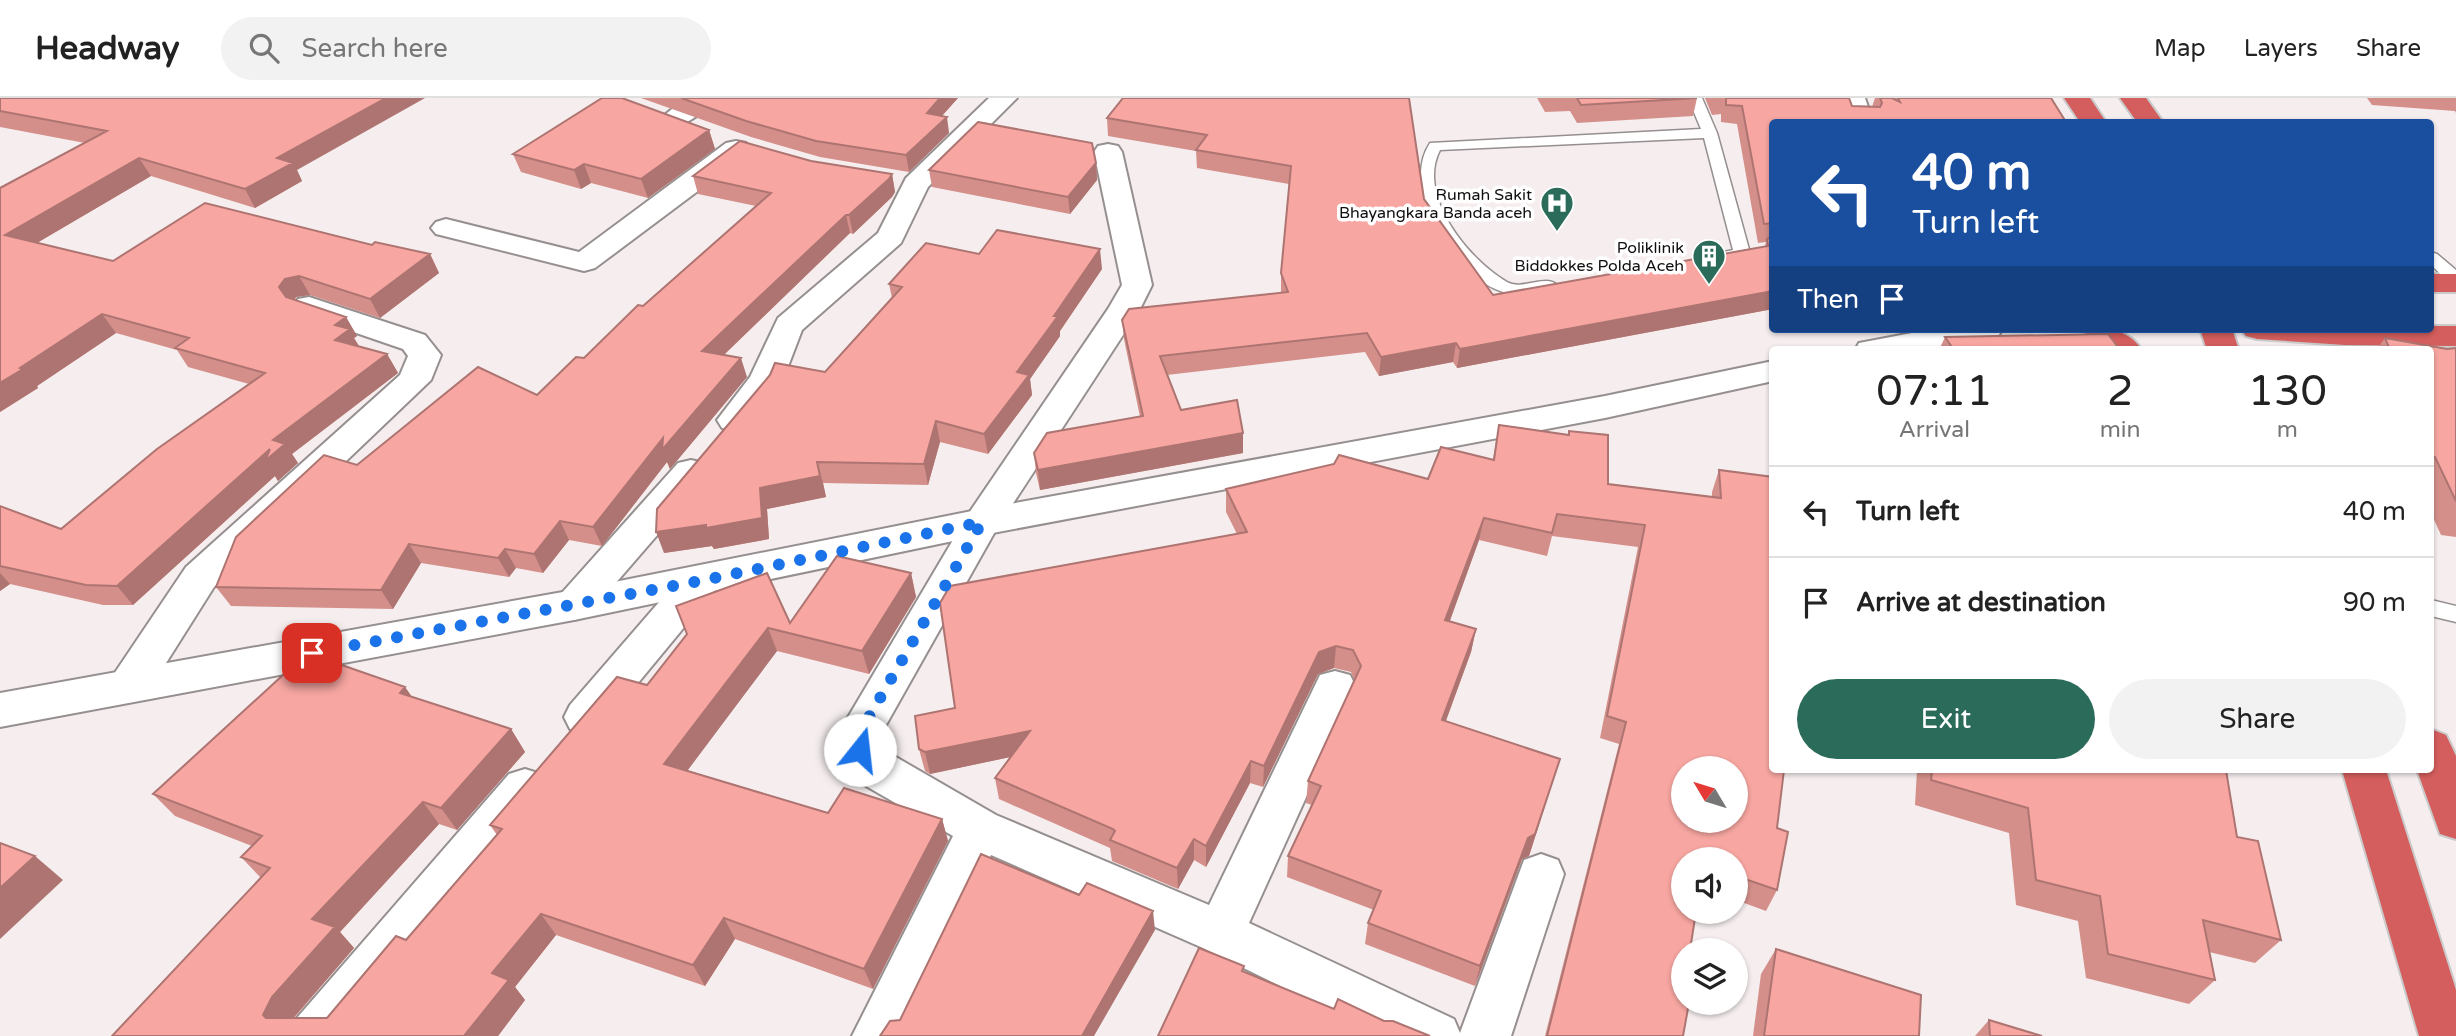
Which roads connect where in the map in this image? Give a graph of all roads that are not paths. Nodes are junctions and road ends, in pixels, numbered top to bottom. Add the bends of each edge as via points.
1 (703, 98) edge
2 (1004, 98) edge
3 (1695, 98) edge
4 (1852, 98) edge
5 (2077, 98) edge
6 (2133, 98) edge
7 (1859, 119) edge
8 (2091, 119) edge
9 (2148, 119) edge
10 (1710, 133) junction
11 (1108, 152) dead end
12 (446, 228) dead end
13 (1763, 250) edge
14 (1742, 253) junction
15 (1703, 260) edge
16 (2434, 260) edge
17 (2456, 281) edge
18 (1570, 282) edge
19 (2434, 284) edge
20 (309, 306) edge
21 (1929, 333) edge
22 (2103, 333) edge
23 (2268, 335) edge
24 (2456, 336) edge
25 (1885, 346) edge
26 (2120, 346) edge
27 (1769, 372) edge
28 (982, 522) junction
29 (700, 581) junction
30 (574, 605) junction
31 (2434, 609) edge
32 (2456, 614) edge
33 (129, 686) junction
34 (1335, 687) dead end
35 (0, 710) edge
36 (2440, 755) edge
37 (2365, 773) edge
38 (2456, 820) edge
39 (979, 828) junction
40 (1541, 874) dead end
41 (1220, 933) junction
42 (314, 1036) edge
43 (878, 1036) edge
44 (1436, 1036) edge
45 (1485, 1036) edge
46 (2445, 1036) edge

1 - 12 street via 658,116 732,143 584,262
2 - 30 street via 904,182 891,237 789,325 762,387
3 - 10 lane
4 - 7 street
5 - 8 highway
6 - 9 highway
10 - 14 lane
10 - 18 lane via 1435,146 1425,176 1456,247 1503,287 1517,290
11 - 28 street via 1137,285
13 - 14 lane
14 - 15 lane
16 - 17 lane
17 - 19 highway
20 - 33 street via 414,342 425,355 414,380 200,576
21 - 25 street
22 - 26 highway
23 - 24 highway
27 - 28 street via 1605,407
28 - 29 street
28 - 39 street via 865,724 860,750 868,765
29 - 30 street
29 - 42 street
30 - 33 street
31 - 32 lane
33 - 35 street
34 - 41 street
36 - 38 highway
37 - 46 highway
39 - 41 street
39 - 43 street
40 - 45 street
41 - 44 street

